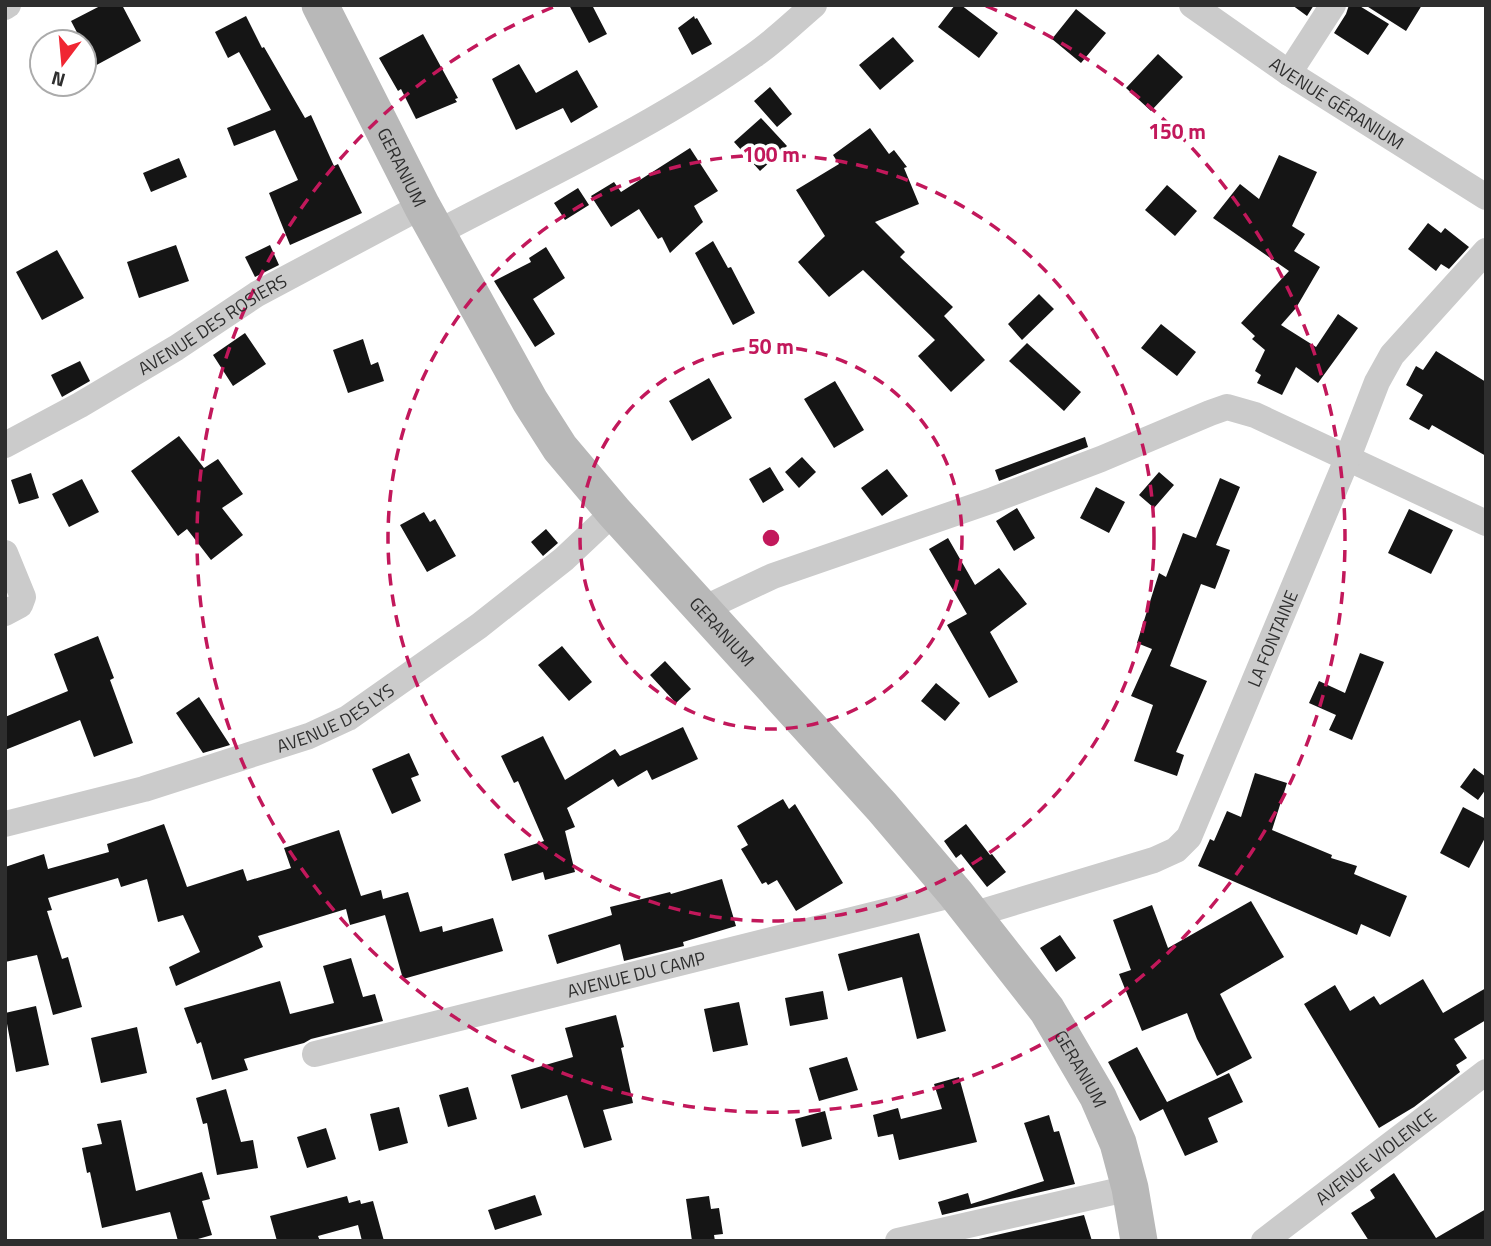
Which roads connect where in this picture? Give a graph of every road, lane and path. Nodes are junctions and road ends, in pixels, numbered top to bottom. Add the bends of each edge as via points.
1 (320, 5) edge
2 (814, 5) edge
3 (1192, 5) edge
4 (1333, 5) edge
5 (1289, 73) junction
6 (1486, 197) edge
7 (429, 220) junction
8 (1486, 251) edge
9 (5, 445) edge
10 (1348, 457) junction
11 (614, 512) junction
12 (1486, 523) edge
13 (5, 553) edge
14 (703, 610) junction
15 (5, 613) edge
16 (5, 824) edge
17 (964, 905) junction
18 (315, 1054) dead end
19 (1486, 1072) edge
20 (1130, 1188) junction
21 (898, 1241) edge
22 (1139, 1241) edge
23 (1264, 1241) edge

1 - 7 street, GERANIUM
2 - 7 street, AVENUE DES ROSIERS via 755,55 644,124
3 - 5 street, AVENUE GÉRANIUM
4 - 5 street
5 - 6 street, AVENUE GÉRANIUM
7 - 9 street, AVENUE DES ROSIERS via 270,287 176,348
7 - 11 street, GERANIUM via 530,401 560,448
8 - 10 street, LA FONTAINE via 1392,355
10 - 12 street
10 - 14 street via 1227,407 1005,495 773,576
10 - 17 street, LA FONTAINE via 1189,837 1154,860
11 - 14 street, GERANIUM
11 - 16 street, AVENUE DES LYS via 501,609 348,718 309,736 145,789
13 - 15 street via 23,597 20,605
14 - 17 street, GERANIUM via 882,807
17 - 18 street, AVENUE DU CAMP
17 - 20 street, GERANIUM via 1047,1010 1080,1065 1118,1143
19 - 23 street, AVENUE VIOLENCE
20 - 21 street
20 - 22 street, GERANIUM

